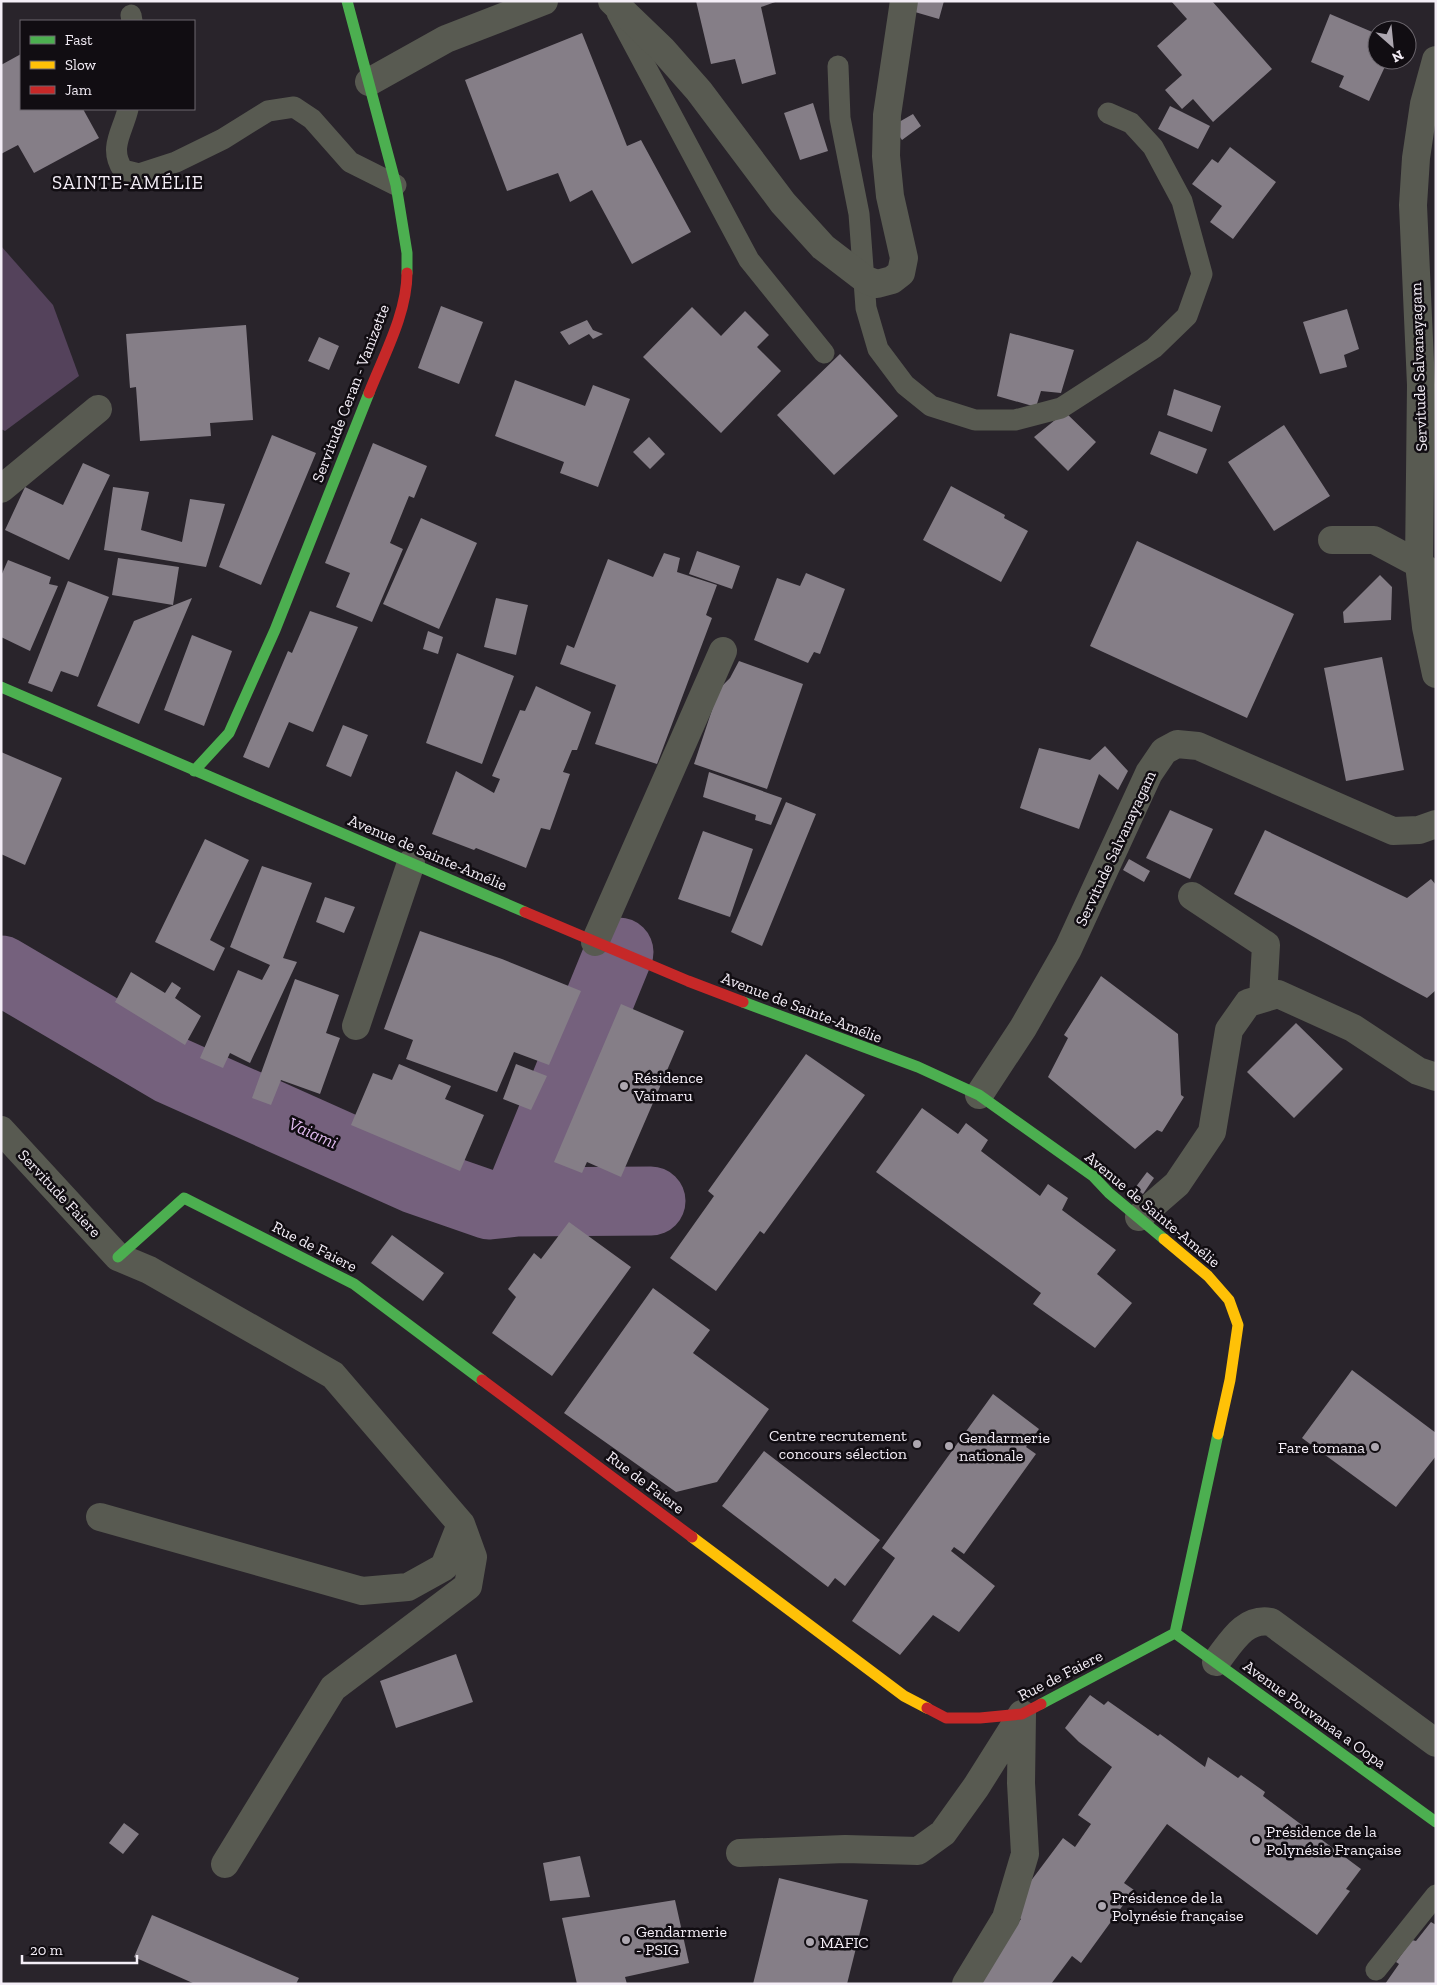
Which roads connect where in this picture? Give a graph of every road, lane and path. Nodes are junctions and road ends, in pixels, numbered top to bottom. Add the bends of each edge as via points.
1 (347, 1) edge
2 (544, 1) edge
3 (612, 1) edge
4 (904, 1) edge
5 (1436, 60) edge
6 (838, 66) dead end
7 (369, 82) junction
8 (128, 110) edge
9 (1108, 113) dead end
10 (396, 185) junction
11 (866, 280) junction
12 (1426, 295) edge
13 (824, 354) dead end
14 (98, 409) dead end
15 (1, 489) edge
16 (1332, 540) dead end
17 (1427, 570) edge
18 (723, 651) dead end
19 (1436, 674) edge
20 (1, 687) edge
21 (194, 772) junction
22 (1436, 824) edge
23 (411, 863) junction
24 (1192, 896) dead end
25 (595, 942) junction
26 (1263, 998) junction
27 (356, 1026) dead end
28 (1436, 1077) edge
29 (979, 1094) junction
30 (1, 1130) edge
31 (1139, 1217) junction
32 (118, 1257) junction
33 (100, 1517) dead end
34 (461, 1524) junction
35 (1175, 1633) junction
36 (1216, 1662) junction
37 (1022, 1714) junction
38 (1436, 1743) edge
39 (1436, 1822) edge
40 (740, 1853) dead end
41 (225, 1864) dead end
42 (1436, 1895) edge
43 (1376, 1970) dead end
44 (966, 1984) edge

1 - 7 street, Servitude Ceran - Vanizette
2 - 7 street via 446,39
3 - 11 street via 699,90 783,203 816,239
3 - 13 lane via 748,260
4 - 11 street via 886,115 886,156 890,196 904,258 900,273 892,280 876,284
5 - 12 street, Servitude Salvanayagam via 1424,104 1413,205
6 - 11 lane via 840,118 859,214
7 - 10 street, Servitude Ceran - Vanizette
8 - 10 lane via 117,140 116,161 123,170 138,174 176,162 223,139 268,111 294,107 312,119 350,162
9 - 11 lane via 1131,123 1153,147 1182,201 1202,274 1187,316 1154,348 1061,408 1015,420 975,420 931,406 900,378 878,349 866,308
10 - 21 street, Servitude Ceran - Vanizette via 407,253 407,287 396,324 275,630 229,733
12 - 17 street, Servitude Salvanayagam via 1421,385
14 - 15 street
16 - 17 street via 1374,540
17 - 19 street, Servitude Salvanayagam via 1426,627
18 - 25 street
20 - 21 street, Avenue de Sainte-Amélie
21 - 23 street, Avenue de Sainte-Amélie
22 - 29 street, Servitude Salvanayagam via 1419,830 1392,832 1198,746 1178,744 1164,751 1129,813 1068,950 1023,1028
23 - 25 street, Avenue de Sainte-Amélie
23 - 27 street
24 - 26 street via 1266,945
25 - 29 street, Avenue de Sainte-Amélie via 688,981 918,1067
26 - 28 street via 1278,994 1353,1028 1418,1071
26 - 31 street via 1248,1003 1229,1030 1212,1132 1177,1184
29 - 31 street, Avenue de Sainte-Amélie via 1093,1176
30 - 32 street, Servitude Faiere
31 - 35 street, Avenue de Sainte-Amélie via 1208,1276 1229,1300 1238,1325 1230,1380
32 - 34 street via 149,1270 333,1375
32 - 37 street, Rue de Faiere via 184,1198 346,1280 904,1696 946,1718
33 - 34 street via 362,1591 408,1587 444,1567
34 - 41 street via 474,1557 468,1586 333,1688
35 - 36 street, Avenue Pouvanaa a Oopa
35 - 37 street, Rue de Faiere
36 - 38 street via 1247,1625 1260,1620 1271,1622
36 - 39 street, Avenue Pouvanaa a Oopa
37 - 40 street via 976,1788 943,1833 918,1850
37 - 44 street via 1025,1854 1006,1918
42 - 43 lane

